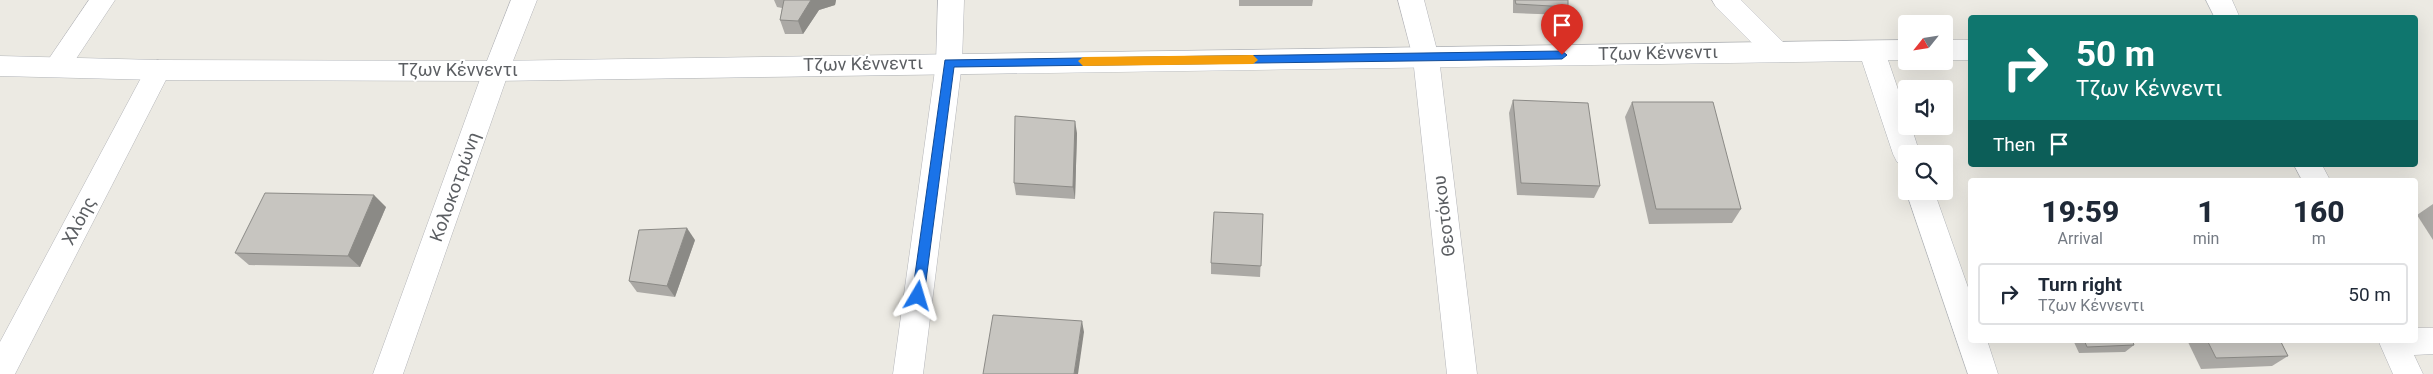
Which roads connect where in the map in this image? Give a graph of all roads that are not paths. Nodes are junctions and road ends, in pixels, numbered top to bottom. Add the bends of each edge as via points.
1 (102, 0) edge
2 (524, 0) edge
3 (951, 0) edge
4 (1411, 0) edge
5 (1725, 0) edge
6 (2219, 0) edge
7 (2226, 15) edge
8 (1872, 50) junction
9 (1898, 50) edge
10 (1953, 50) edge
11 (1968, 50) edge
12 (1776, 51) junction
13 (1426, 58) junction
14 (949, 63) junction
15 (0, 66) edge
16 (57, 67) junction
17 (158, 70) junction
18 (496, 71) junction
19 (1904, 145) edge
20 (1923, 200) edge
21 (1968, 329) edge
22 (2418, 342) edge
23 (2433, 342) edge
24 (1973, 343) edge
25 (2394, 343) edge
26 (0, 372) edge
27 (388, 374) edge
28 (908, 374) edge
29 (1462, 374) edge
30 (1983, 374) edge
31 (2408, 374) edge

1 - 16 street
2 - 18 street, Κολοκοτρώνη
3 - 14 street
4 - 13 street, Θεοτόκου via 1416,9
5 - 12 street
6 - 7 street
8 - 9 street, Τζων Κέννεντι
8 - 12 street, Τζων Κέννεντι
8 - 19 street
10 - 11 street
12 - 13 street, Τζων Κέννεντι
13 - 14 street, Τζων Κέννεντι
13 - 29 street, Θεοτόκου
14 - 18 street, Τζων Κέννεντι
14 - 28 street
15 - 16 street, Τζων Κέννεντι
16 - 17 street, Τζων Κέννεντι
17 - 18 street, Τζων Κέννεντι
17 - 26 street, Χλόης
18 - 27 street, Κολοκοτρώνη
20 - 21 street
22 - 23 street
24 - 30 street
25 - 31 street

